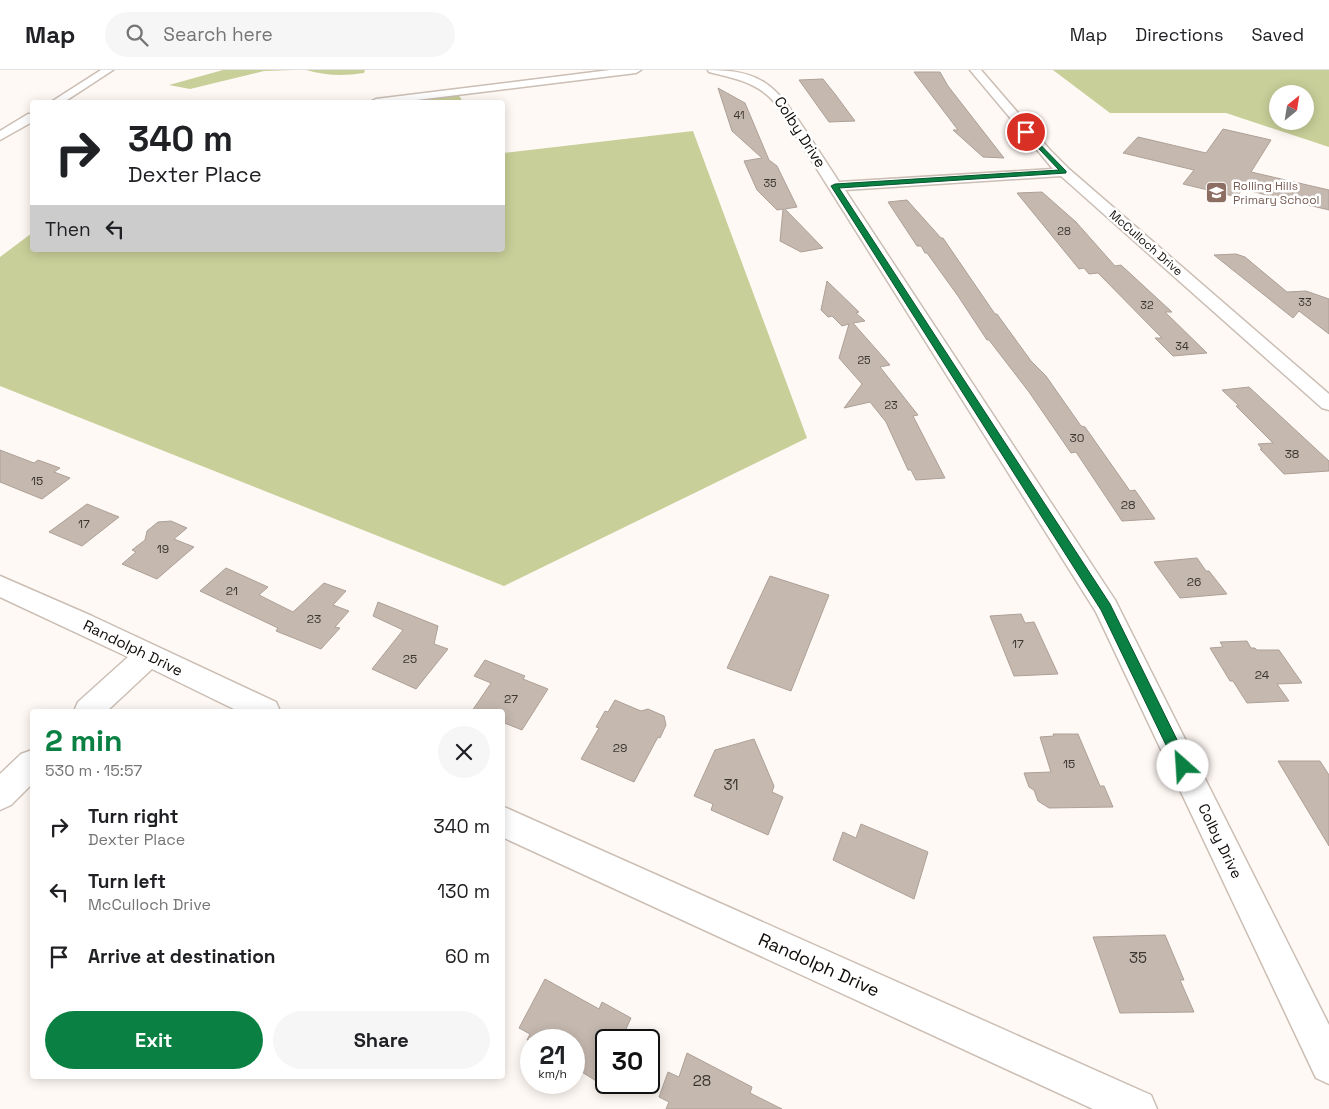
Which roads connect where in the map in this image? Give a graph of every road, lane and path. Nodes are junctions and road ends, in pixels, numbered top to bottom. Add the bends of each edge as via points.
1 (108, 70) edge
2 (636, 70) edge
3 (719, 70) edge
4 (975, 70) edge
5 (475, 76) dead end
6 (483, 89) junction
7 (60, 100) edge
8 (392, 100) edge
9 (30, 118) edge
10 (18, 126) junction
11 (30, 127) edge
12 (0, 136) edge
13 (1064, 172) junction
14 (835, 186) junction
15 (1329, 404) edge
16 (0, 586) edge
17 (148, 655) junction
18 (90, 709) edge
19 (262, 709) edge
20 (30, 766) edge
21 (0, 795) edge
22 (505, 822) edge
23 (1329, 1065) edge
24 (1137, 1109) edge

1 - 7 street
2 - 6 street
3 - 14 street, Colby Drive via 753,80 773,92
4 - 13 street, McCulloch Drive
5 - 6 street
6 - 8 street
9 - 10 street
10 - 11 street
10 - 12 street
13 - 14 street
13 - 15 street, McCulloch Drive
14 - 23 street, Colby Drive via 1106,607
16 - 17 street, Randolph Drive
17 - 18 street
17 - 19 street, Randolph Drive
20 - 21 street
22 - 24 street, Randolph Drive

